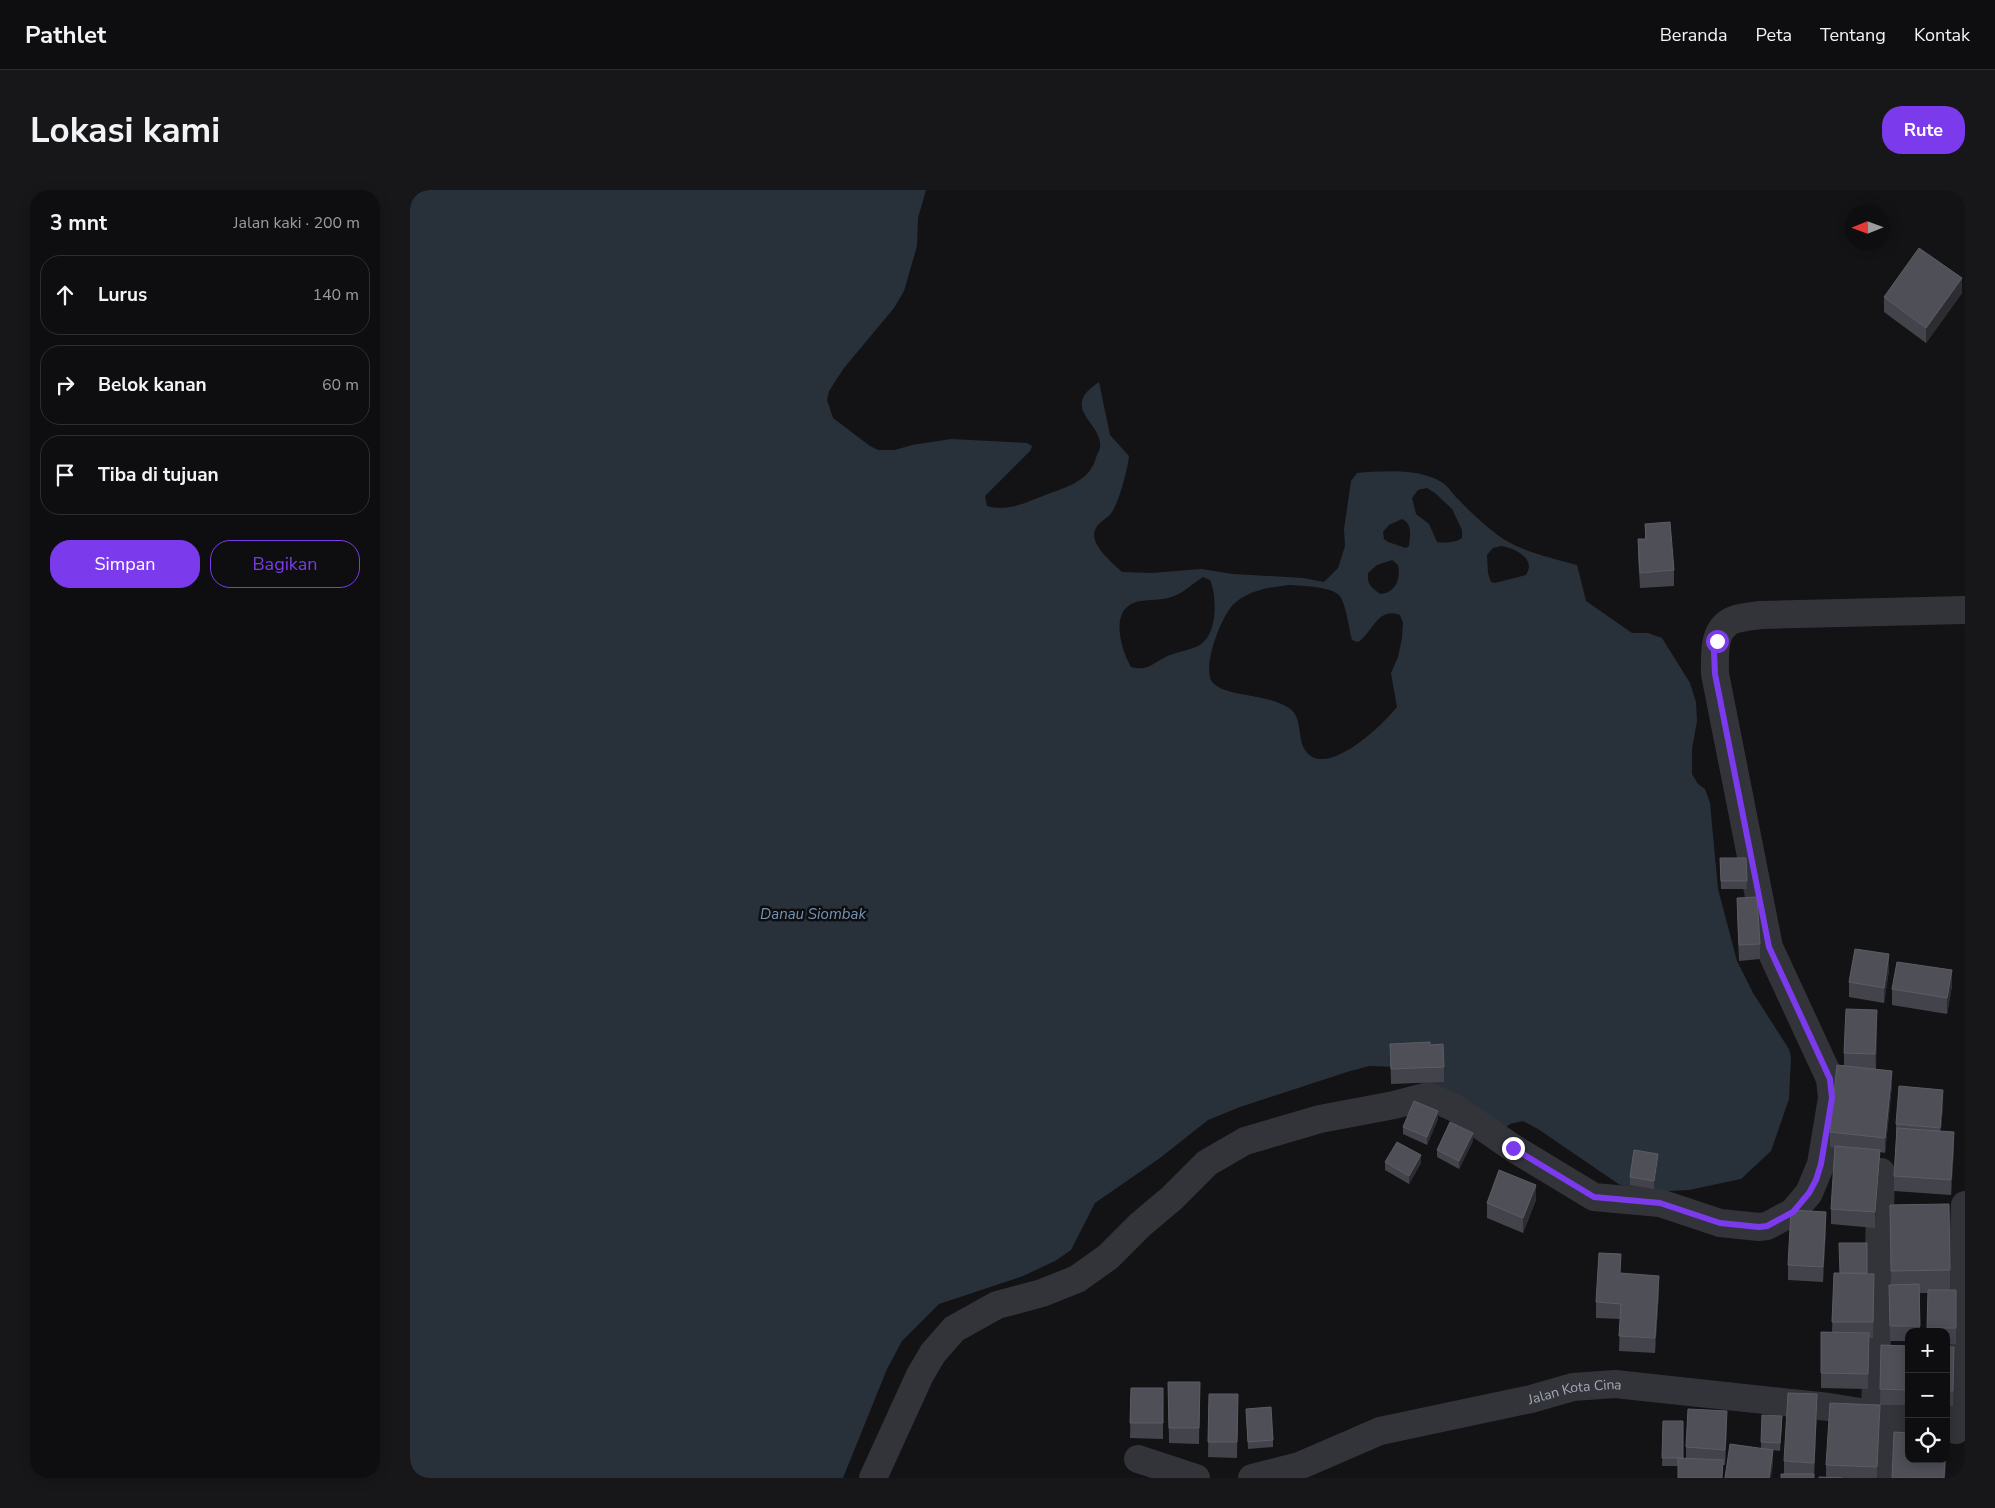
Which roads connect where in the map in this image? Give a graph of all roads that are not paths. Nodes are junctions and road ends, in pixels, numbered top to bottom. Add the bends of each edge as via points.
1 (1965, 610) edge
2 (1881, 1172) edge
3 (1965, 1205) edge
4 (1892, 1417) edge
5 (1956, 1430) edge
6 (1138, 1460) dead end
7 (874, 1478) edge
8 (1196, 1478) edge
9 (1252, 1478) edge
10 (1885, 1478) edge

1 - 7 street via 1761,615 1732,620 1722,629 1717,641 1715,674 1769,947 1832,1089 1821,1164 1809,1193 1793,1212 1759,1227 1720,1223 1651,1202 1594,1197 1455,1108 1428,1096 1320,1119 1245,1141 1207,1163 1108,1257 1077,1279 997,1305 954,1329 933,1353 920,1375
2 - 4 street
3 - 5 street
4 - 9 street, Jalan Kota Cina via 1829,1407 1593,1384 1380,1431 1299,1466
4 - 10 street
6 - 8 street

